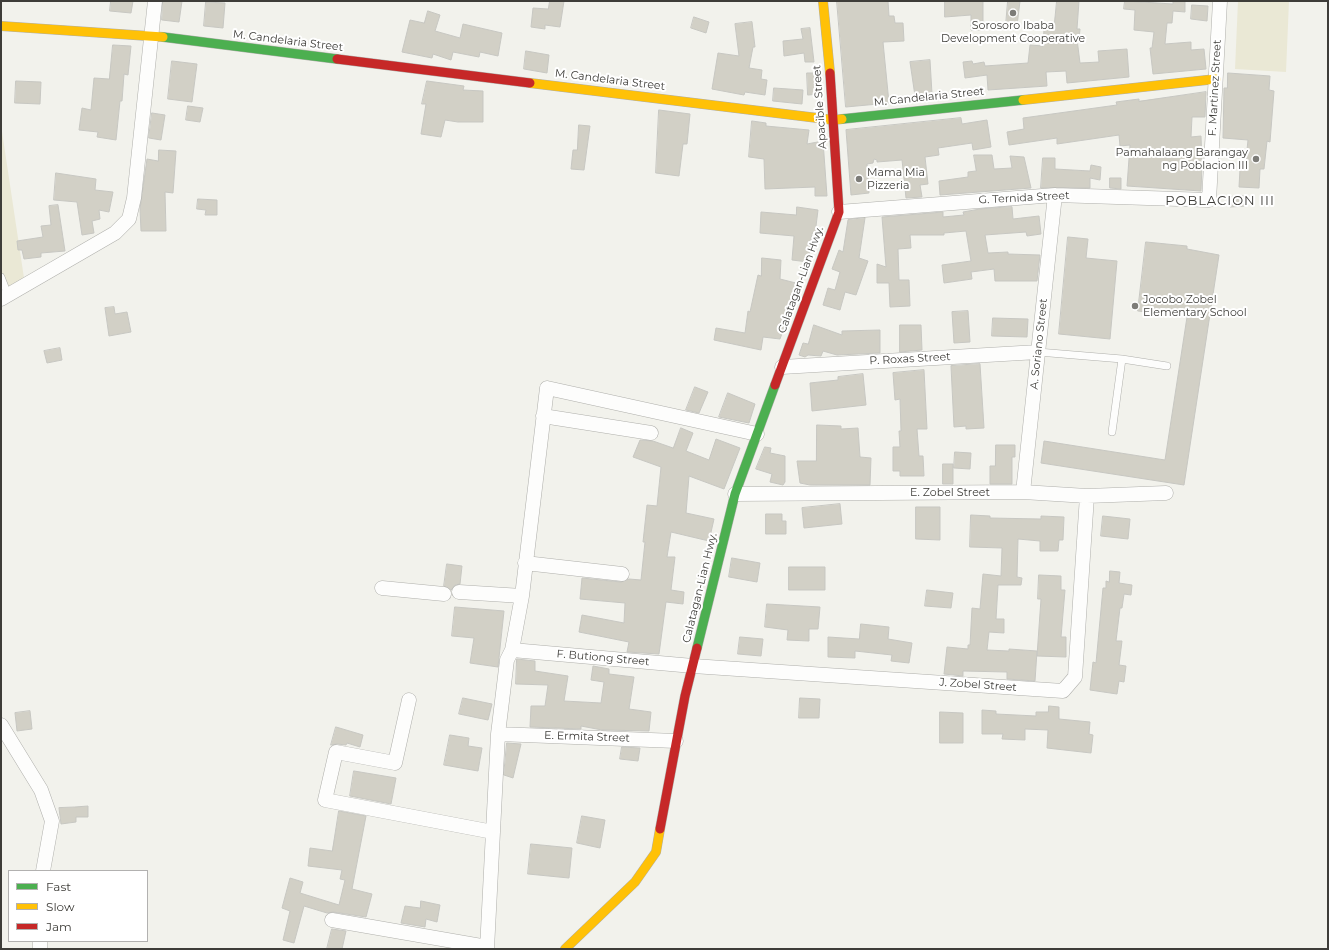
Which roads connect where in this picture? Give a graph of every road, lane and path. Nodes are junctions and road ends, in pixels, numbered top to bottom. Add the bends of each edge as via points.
1 (155, 1) edge
2 (823, 1) edge
3 (1220, 1) edge
4 (1, 26) edge
5 (151, 36) junction
6 (1216, 79) junction
7 (834, 120) junction
8 (1055, 195) junction
9 (1209, 200) joint
10 (839, 212) junction
11 (1, 277) edge
12 (5, 297) edge
13 (1038, 352) junction
14 (1122, 359) junction
15 (1167, 366) dead end
16 (782, 367) junction
17 (543, 416) junction
18 (1112, 432) dead end
19 (651, 433) dead end
20 (757, 434) junction
21 (1023, 492) junction
22 (1166, 493) dead end
23 (735, 494) junction
24 (1087, 496) junction
25 (525, 563) junction
26 (622, 574) dead end
27 (382, 588) dead end
28 (458, 592) dead end
29 (444, 594) dead end
30 (522, 596) junction
31 (512, 650) junction
32 (693, 666) junction
33 (409, 700) dead end
34 (1, 725) edge
35 (498, 734) junction
36 (676, 741) junction
37 (493, 832) junction
38 (43, 870) edge
39 (332, 920) dead end
40 (487, 948) edge
41 (565, 949) edge

1 - 5 street
2 - 7 street, Apacible Street
3 - 6 street, F. Martinez Street
4 - 5 street, M. Candelaria Street
5 - 7 street, M. Candelaria Street
5 - 12 street via 134,198 129,220 114,233
6 - 7 street, M. Candelaria Street
6 - 9 street, F. Martinez Street
7 - 10 street, Apacible Street
8 - 9 street, G. Ternida Street
8 - 10 street, G. Ternida Street
8 - 13 street, A. Soriano Street
10 - 16 street, Calatagan-Lian Hwy.
11 - 12 lane
13 - 14 lane
13 - 16 street, P. Roxas Street
13 - 21 street, A. Soriano Street
14 - 15 lane
14 - 18 lane
16 - 20 street, Calatagan-Lian Hwy.
17 - 19 street
17 - 20 street via 547,388
17 - 25 street
20 - 23 street, Calatagan-Lian Hwy.
21 - 23 street, E. Zobel Street
21 - 24 street, E. Zobel Street
22 - 24 street, E. Zobel Street
23 - 32 street, Calatagan-Lian Hwy.
24 - 32 street, J. Zobel Street via 1075,677 1063,691
25 - 26 street
25 - 30 street
27 - 29 street
28 - 30 street
30 - 31 street
31 - 32 street, F. Butiong Street
31 - 35 street via 508,660
32 - 36 street, Calatagan-Lian Hwy.
33 - 37 street via 396,763 336,752 325,800
34 - 38 street via 41,790 52,821
35 - 36 street, E. Ermita Street
35 - 37 street
36 - 41 street, Calatagan-Lian Hwy. via 656,852 635,882
37 - 40 street
39 - 40 street

